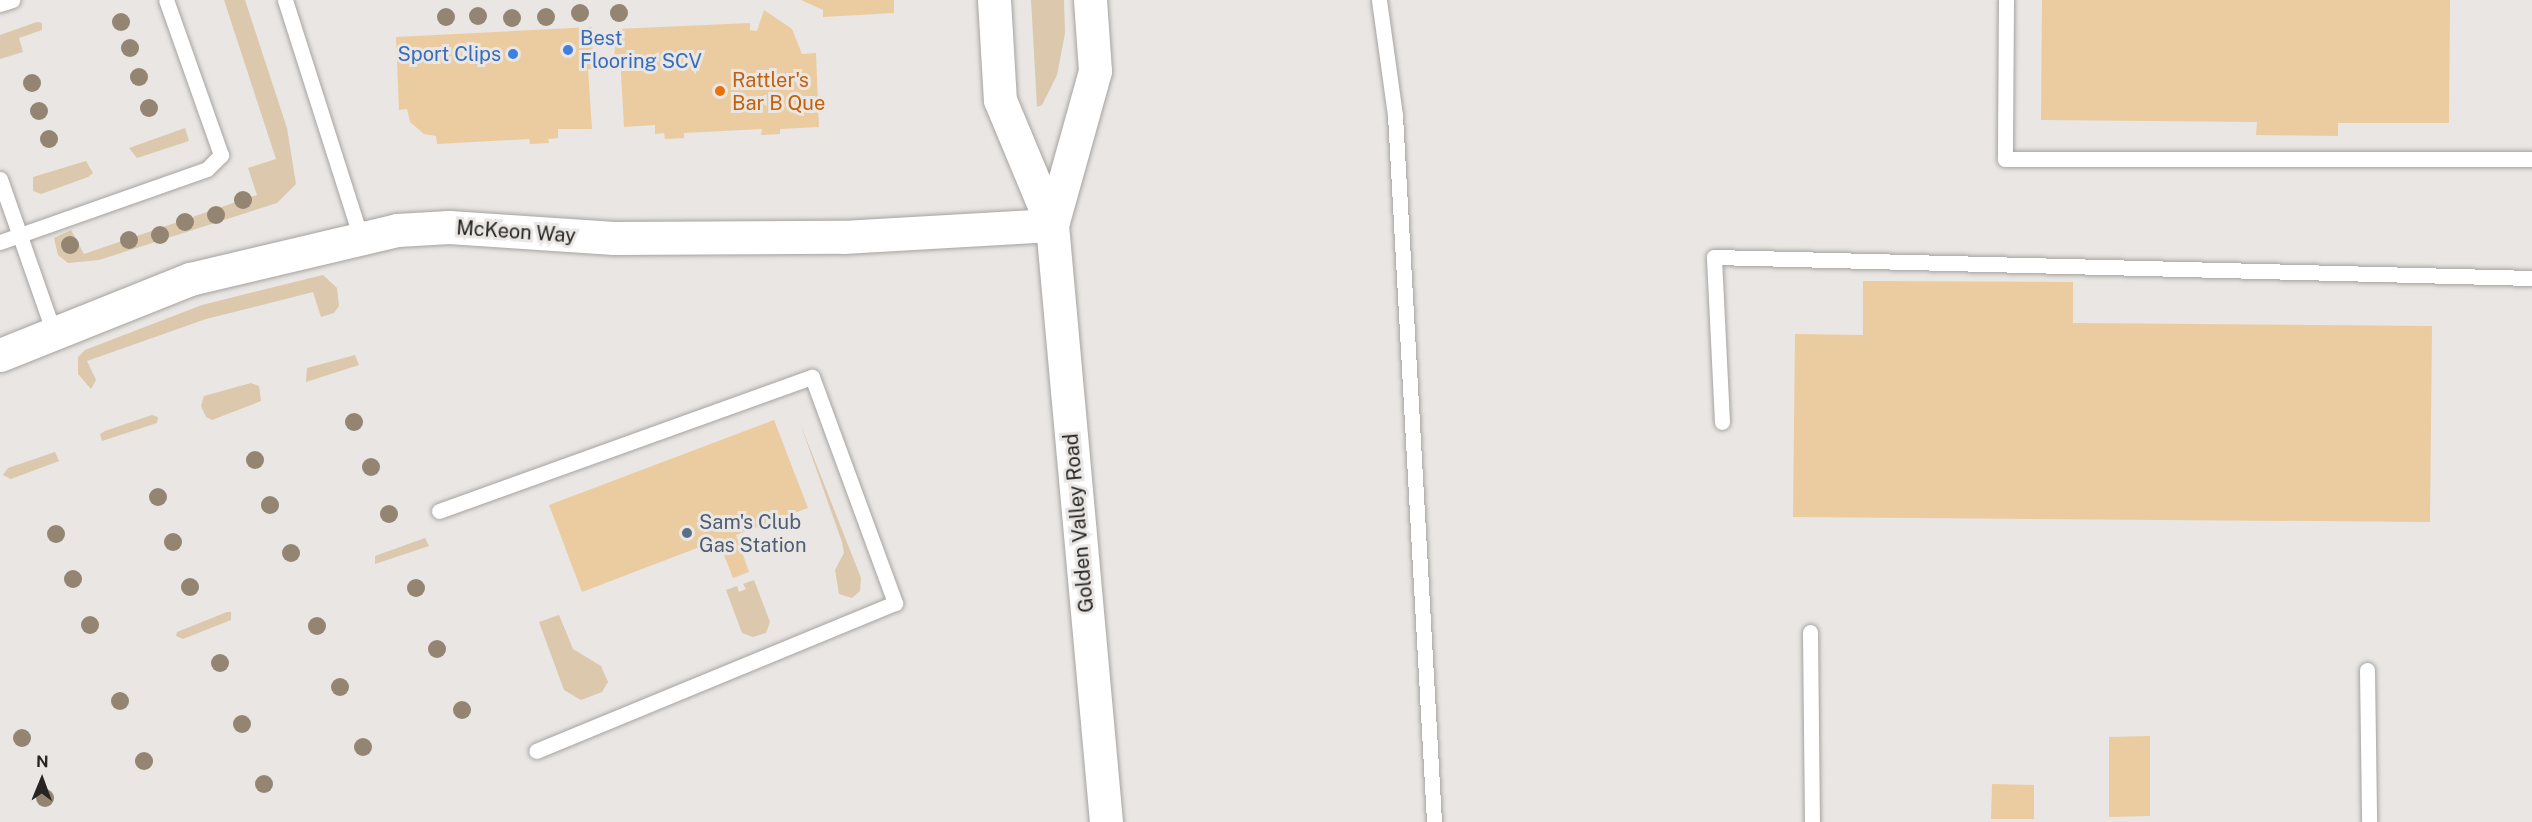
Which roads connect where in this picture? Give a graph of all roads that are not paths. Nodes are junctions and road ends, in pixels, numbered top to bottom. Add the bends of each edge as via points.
1 (12, 0) edge
2 (166, 0) edge
3 (285, 0) edge
4 (994, 0) edge
5 (1090, 0) edge
6 (1379, 0) edge
7 (2006, 0) edge
8 (0, 4) edge
9 (2532, 159) edge
10 (0, 179) edge
11 (1052, 225) junction
12 (20, 235) junction
13 (360, 235) junction
14 (0, 242) edge
15 (2532, 279) edge
16 (54, 333) junction
17 (0, 355) edge
18 (1722, 422) dead end
19 (439, 511) dead end
20 (1810, 632) dead end
21 (2367, 670) dead end
22 (536, 751) dead end
23 (1106, 822) edge
24 (1434, 822) edge
25 (1812, 822) edge
26 (2369, 822) edge

1 - 8 lane
2 - 12 lane via 221,155 207,169
3 - 13 lane
4 - 11 street, Golden Valley Road via 1000,100
5 - 11 street, Golden Valley Road via 1095,70
6 - 24 lane via 1395,115
7 - 9 lane via 2005,159
10 - 12 lane
11 - 13 street, McKeon Way via 843,237 614,238 449,227
11 - 23 street, Golden Valley Road
12 - 14 lane
12 - 16 lane
13 - 16 street, McKeon Way via 190,279
15 - 18 lane via 1714,257
16 - 17 street, McKeon Way
19 - 22 lane via 812,377 895,603
20 - 25 lane
21 - 26 lane

